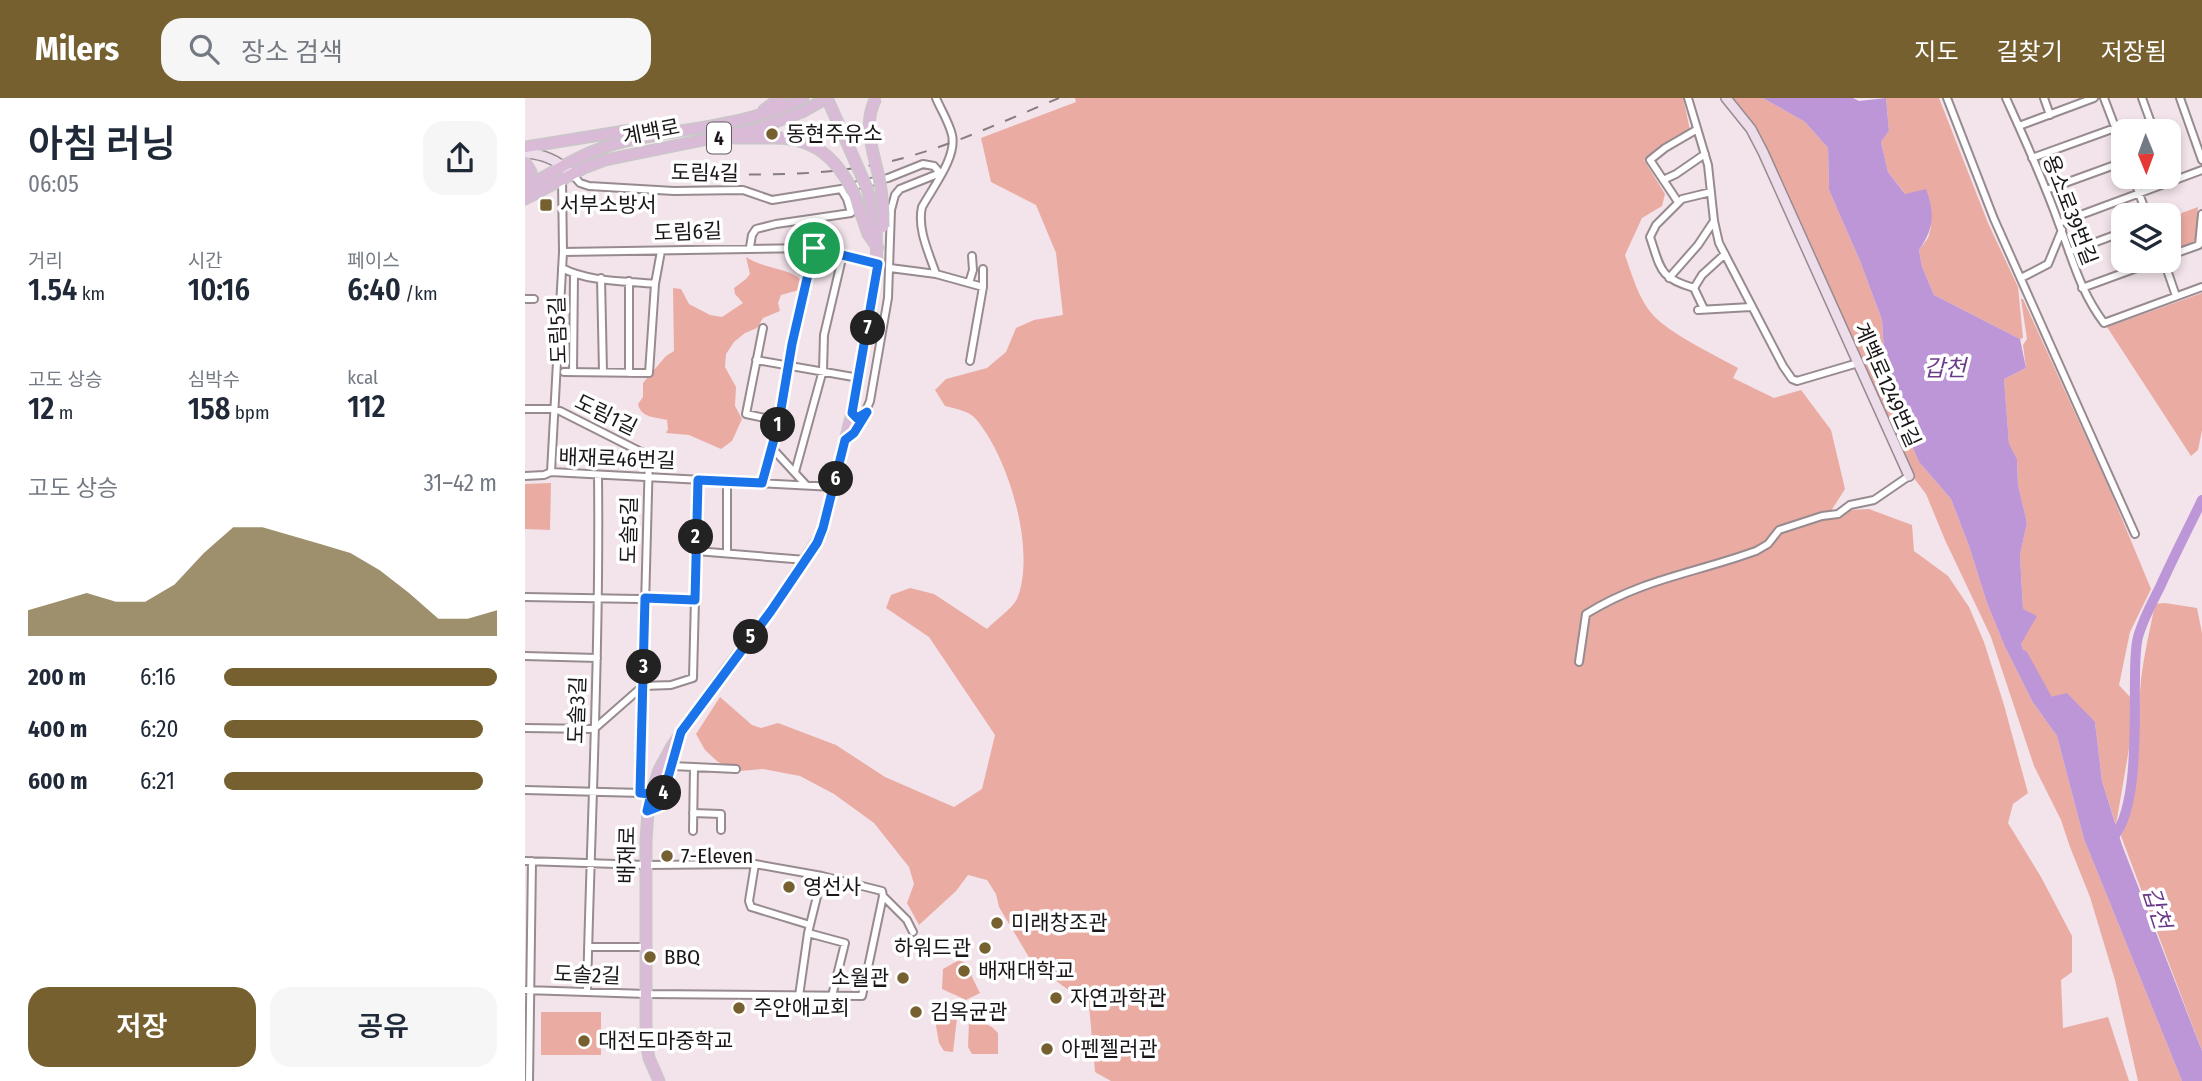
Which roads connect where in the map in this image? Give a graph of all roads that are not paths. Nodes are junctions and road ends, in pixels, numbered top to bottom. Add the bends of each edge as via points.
1 (780, 98) edge
2 (803, 98) edge
3 (827, 98) edge
4 (876, 98) edge
5 (936, 98) edge
6 (1688, 98) edge
7 (1726, 98) edge
8 (1947, 98) edge
9 (2006, 98) edge
10 (2044, 98) edge
11 (2094, 98) edge
12 (2105, 98) edge
13 (2142, 98) edge
14 (2180, 98) edge
15 (2081, 100) edge
16 (2050, 114) junction
17 (754, 118) junction
18 (2112, 119) edge
19 (2150, 119) edge
20 (2019, 126) junction
21 (2111, 129) edge
22 (1696, 130) junction
23 (678, 131) junction
24 (723, 137) junction
25 (525, 147) edge
26 (525, 153) edge
27 (1705, 154) junction
28 (2032, 158) junction
29 (2202, 160) edge
30 (525, 162) edge
31 (563, 166) junction
32 (2111, 166) edge
33 (2202, 170) edge
34 (940, 173) junction
35 (567, 177) junction
36 (2181, 177) edge
37 (1663, 180) junction
38 (525, 186) edge
39 (2138, 189) edge
40 (2150, 189) edge
41 (841, 190) junction
42 (2046, 190) junction
43 (1711, 192) junction
44 (2139, 193) junction
45 (525, 199) edge
46 (1678, 202) junction
47 (2143, 203) edge
48 (2202, 214) edge
49 (1714, 221) junction
50 (2060, 227) junction
51 (2111, 236) edge
52 (750, 247) junction
53 (814, 248) junction
54 (878, 248) junction
55 (661, 251) junction
56 (2181, 251) edge
57 (563, 252) junction
58 (2069, 252) junction
59 (843, 254) junction
60 (1725, 254) junction
61 (972, 256) dead end
62 (562, 268) junction
63 (877, 268) junction
64 (890, 268) junction
65 (982, 269) dead end
66 (574, 273) junction
67 (2123, 273) edge
68 (2168, 273) edge
69 (936, 274) junction
70 (601, 278) junction
71 (1669, 278) junction
72 (2021, 278) junction
73 (629, 281) junction
74 (969, 283) junction
75 (655, 284) junction
76 (983, 287) junction
77 (2202, 287) edge
78 (1694, 288) junction
79 (2082, 288) junction
80 (2176, 296) junction
81 (525, 299) edge
82 (534, 299) dead end
83 (1751, 307) junction
84 (763, 328) dead end
85 (756, 360) junction
86 (970, 361) dead end
87 (1858, 363) junction
88 (789, 366) junction
89 (823, 370) junction
90 (563, 372) dead end
91 (573, 372) junction
92 (603, 372) junction
93 (629, 373) junction
94 (859, 378) junction
95 (525, 409) edge
96 (554, 409) junction
97 (867, 412) junction
98 (852, 413) junction
99 (779, 421) junction
100 (845, 440) junction
101 (772, 449) junction
102 (551, 472) junction
103 (795, 472) junction
104 (598, 475) junction
105 (525, 476) edge
106 (648, 477) junction
107 (1909, 477) joint
108 (698, 480) junction
109 (727, 481) junction
110 (762, 483) junction
111 (806, 485) junction
112 (834, 486) junction
113 (2135, 534) dead end
114 (696, 551) junction
115 (727, 553) junction
116 (806, 560) junction
117 (525, 597) edge
118 (599, 598) junction
119 (645, 598) junction
120 (695, 600) junction
121 (525, 656) edge
122 (597, 658) junction
123 (1579, 662) dead end
124 (643, 686) junction
125 (525, 728) edge
126 (594, 729) junction
127 (681, 732) junction
128 (672, 766) junction
129 (694, 767) junction
130 (736, 769) dead end
131 (525, 790) edge
132 (592, 792) junction
133 (646, 794) junction
134 (647, 811) junction
135 (693, 813) junction
136 (721, 830) dead end
137 (693, 831) dead end
138 (528, 861) edge
139 (591, 862) junction
140 (646, 864) junction
141 (755, 864) junction
142 (823, 876) junction
143 (883, 896) junction
144 (810, 925) junction
145 (912, 932) dead end
146 (808, 933) junction
147 (588, 947) junction
148 (646, 947) junction
149 (527, 990) edge
150 (587, 992) junction
151 (647, 995) junction
152 (799, 996) junction
153 (832, 996) junction
154 (529, 1081) edge
155 (659, 1081) edge

1 - 17 main road
2 - 17 main road, 계백로 / 4
3 - 24 main road, 계백로 / 4 via 757,129
3 - 54 main road, 배재로, bridge via 867,188
4 - 63 main road, bridge via 869,137 883,206
5 - 34 street via 953,137 951,156
6 - 22 street
7 - 87 street, 계백로1249번길 via 1763,152
8 - 72 street
9 - 20 street, 용소로39번길
10 - 16 street
11 - 15 street
12 - 18 street
13 - 19 street
14 - 29 street
15 - 16 street
16 - 20 street
17 - 23 main road, 계백로 / 4
20 - 28 street, 용소로39번길
21 - 28 street
22 - 27 street
22 - 37 street via 1650,160
23 - 25 main road via 631,130
23 - 31 main road, 계백로 / 4 via 611,145
24 - 35 main road, 계백로 / 4 via 605,160
24 - 54 main road, bridge via 776,138 818,148 845,175
26 - 31 street
27 - 37 street
27 - 43 street
28 - 42 street, 용소로39번길
30 - 38 main road via 531,172
31 - 35 street
31 - 38 main road, 계백로 / 4
32 - 42 street
33 - 36 street
34 - 41 street, 도림4길 via 923,164
34 - 64 street via 900,188 895,195
34 - 69 street via 920,214
35 - 41 street, 도림4길 via 589,186 743,190 772,200
35 - 45 main road, 계백로 / 4
35 - 57 street
37 - 46 street
39 - 44 street
40 - 44 street
41 - 52 street via 851,213 756,229
42 - 50 street, 용소로39번길
43 - 46 street
43 - 49 street
44 - 47 street
44 - 50 street
46 - 71 street via 1650,237 1662,272
48 - 56 street via 2199,245
49 - 60 street
49 - 71 street
50 - 58 street, 용소로39번길
50 - 72 street via 2048,264
51 - 58 street
52 - 53 street, 도림6길
52 - 55 street, 도림6길
53 - 59 street, 도림6길
53 - 88 street
54 - 63 main road, 배재로
55 - 57 street, 도림6길
55 - 75 street
57 - 62 street
58 - 79 street, 용소로39번길
59 - 63 street, 도림6길
59 - 89 street via 824,335
60 - 78 street
60 - 83 street
61 - 74 street
62 - 66 street, 도림5길
62 - 96 street
63 - 94 main road, 배재로
64 - 69 street
64 - 97 street
65 - 76 street
66 - 70 street
66 - 91 street, 도림5길
67 - 79 street
68 - 80 street
69 - 74 street
70 - 73 street
70 - 92 street, 도림5길
71 - 78 street
72 - 113 street
73 - 75 street
73 - 93 street
74 - 76 street
75 - 93 street via 649,373
76 - 86 street
77 - 80 street, 용소로39번길
78 - 83 street via 1701,309
79 - 80 street, 용소로39번길 via 2104,323
81 - 82 street
83 - 87 street via 1792,379 1801,381
84 - 85 street
85 - 88 street
85 - 99 street via 746,414
87 - 107 street, 계백로1249번길
88 - 89 street
88 - 99 street
89 - 94 street
89 - 103 street
90 - 91 street
91 - 92 street, 도림5길
92 - 93 street, 도림5길
94 - 98 main road, 배재로
95 - 96 street, 도림1길
96 - 102 street
96 - 106 street, 도림1길 via 649,456
97 - 98 street via 857,418
97 - 100 street
98 - 100 main road, 배재로
99 - 101 street
100 - 112 main road, 배재로
101 - 103 street
101 - 110 street
102 - 104 street, 배재로46번길
102 - 105 street, 배재로46번길
103 - 111 street
104 - 106 street, 배재로46번길
104 - 118 street, 도솔3길
106 - 108 street, 배재로46번길
106 - 119 street, 도솔5길
107 - 123 street, 계백로1249번길 via 1874,500 1779,530 1756,551 1649,583 1600,605 1586,614
108 - 109 street, 배재로46번길
108 - 114 street
109 - 110 street, 배재로46번길
109 - 115 street
110 - 111 street, 배재로46번길
111 - 112 street, 배재로46번길
112 - 116 main road, 배재로 via 822,533
114 - 115 street
114 - 120 street
115 - 116 street
116 - 127 main road, 배재로
117 - 118 street
118 - 119 street
118 - 122 street, 도솔3길
119 - 120 street
119 - 124 street, 도솔5길
120 - 124 street via 693,678
121 - 122 street
122 - 126 street, 도솔3길
124 - 126 street
124 - 133 street, 도솔5길
125 - 126 street
126 - 132 street, 도솔3길
127 - 128 street
127 - 133 main road, 배재로
128 - 129 street
128 - 134 street via 660,806
129 - 130 street
129 - 135 street
131 - 132 street
132 - 133 street
132 - 139 street, 도솔3길
133 - 134 main road, 배재로
134 - 140 main road, 배재로
135 - 136 street via 721,814
135 - 137 street
138 - 139 street
138 - 149 street
139 - 140 street
139 - 147 street, 도솔3길
140 - 141 street
140 - 148 main road, 배재로
141 - 142 street
141 - 144 street via 751,907
142 - 143 street via 882,891
142 - 144 street
143 - 145 street via 907,920
143 - 153 street via 862,996
144 - 146 street
146 - 152 street
146 - 153 street via 845,943
147 - 148 street
147 - 150 street, 도솔3길
148 - 151 main road, 배재로
149 - 150 street, 도솔2길
149 - 154 street
150 - 151 street, 도솔2길
151 - 152 street
151 - 155 main road, 배재로 via 646,1041
152 - 153 street

